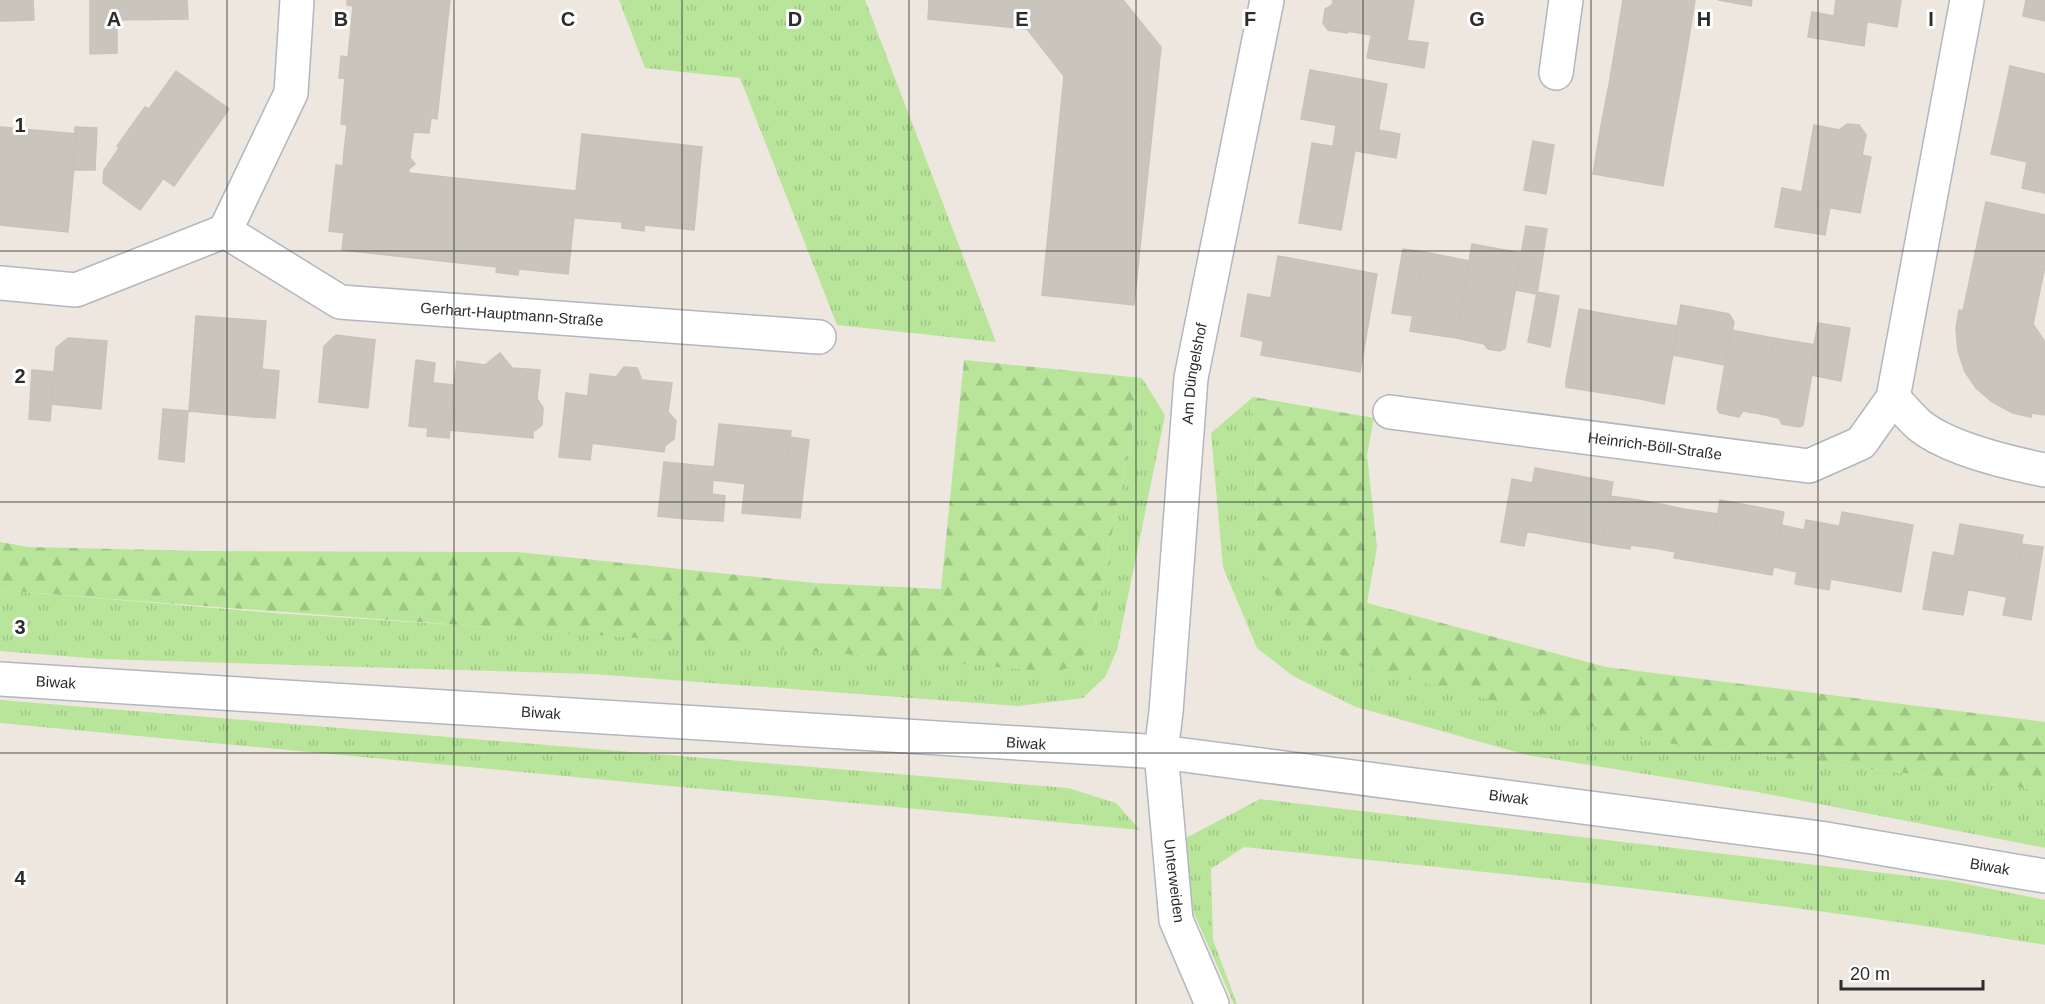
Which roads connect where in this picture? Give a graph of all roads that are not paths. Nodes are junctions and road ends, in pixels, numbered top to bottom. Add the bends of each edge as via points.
1 (297, 0) edge
2 (1267, 0) edge
3 (1566, 0) edge
4 (1967, 0) edge
5 (1556, 73) dead end
6 (225, 231) junction
7 (0, 283) edge
8 (819, 337) dead end
9 (1893, 398) junction
10 (1390, 412) dead end
11 (2045, 470) edge
12 (0, 680) edge
13 (1161, 752) junction
14 (2045, 876) edge
15 (1212, 1004) edge

1 - 6 street via 291,93
2 - 13 street, Am Düngelshof via 1191,378
3 - 5 street
4 - 9 street, Heinrich-Böll-Straße
6 - 7 street via 76,290
6 - 8 street, Gerhart-Hauptmann-Straße via 340,302
9 - 10 street, Heinrich-Böll-Straße via 1861,444 1809,466
9 - 11 street via 1920,426 1950,443
12 - 13 street, Biwak
13 - 14 street, Biwak via 1820,838
13 - 15 street, Unterweiden via 1176,920

